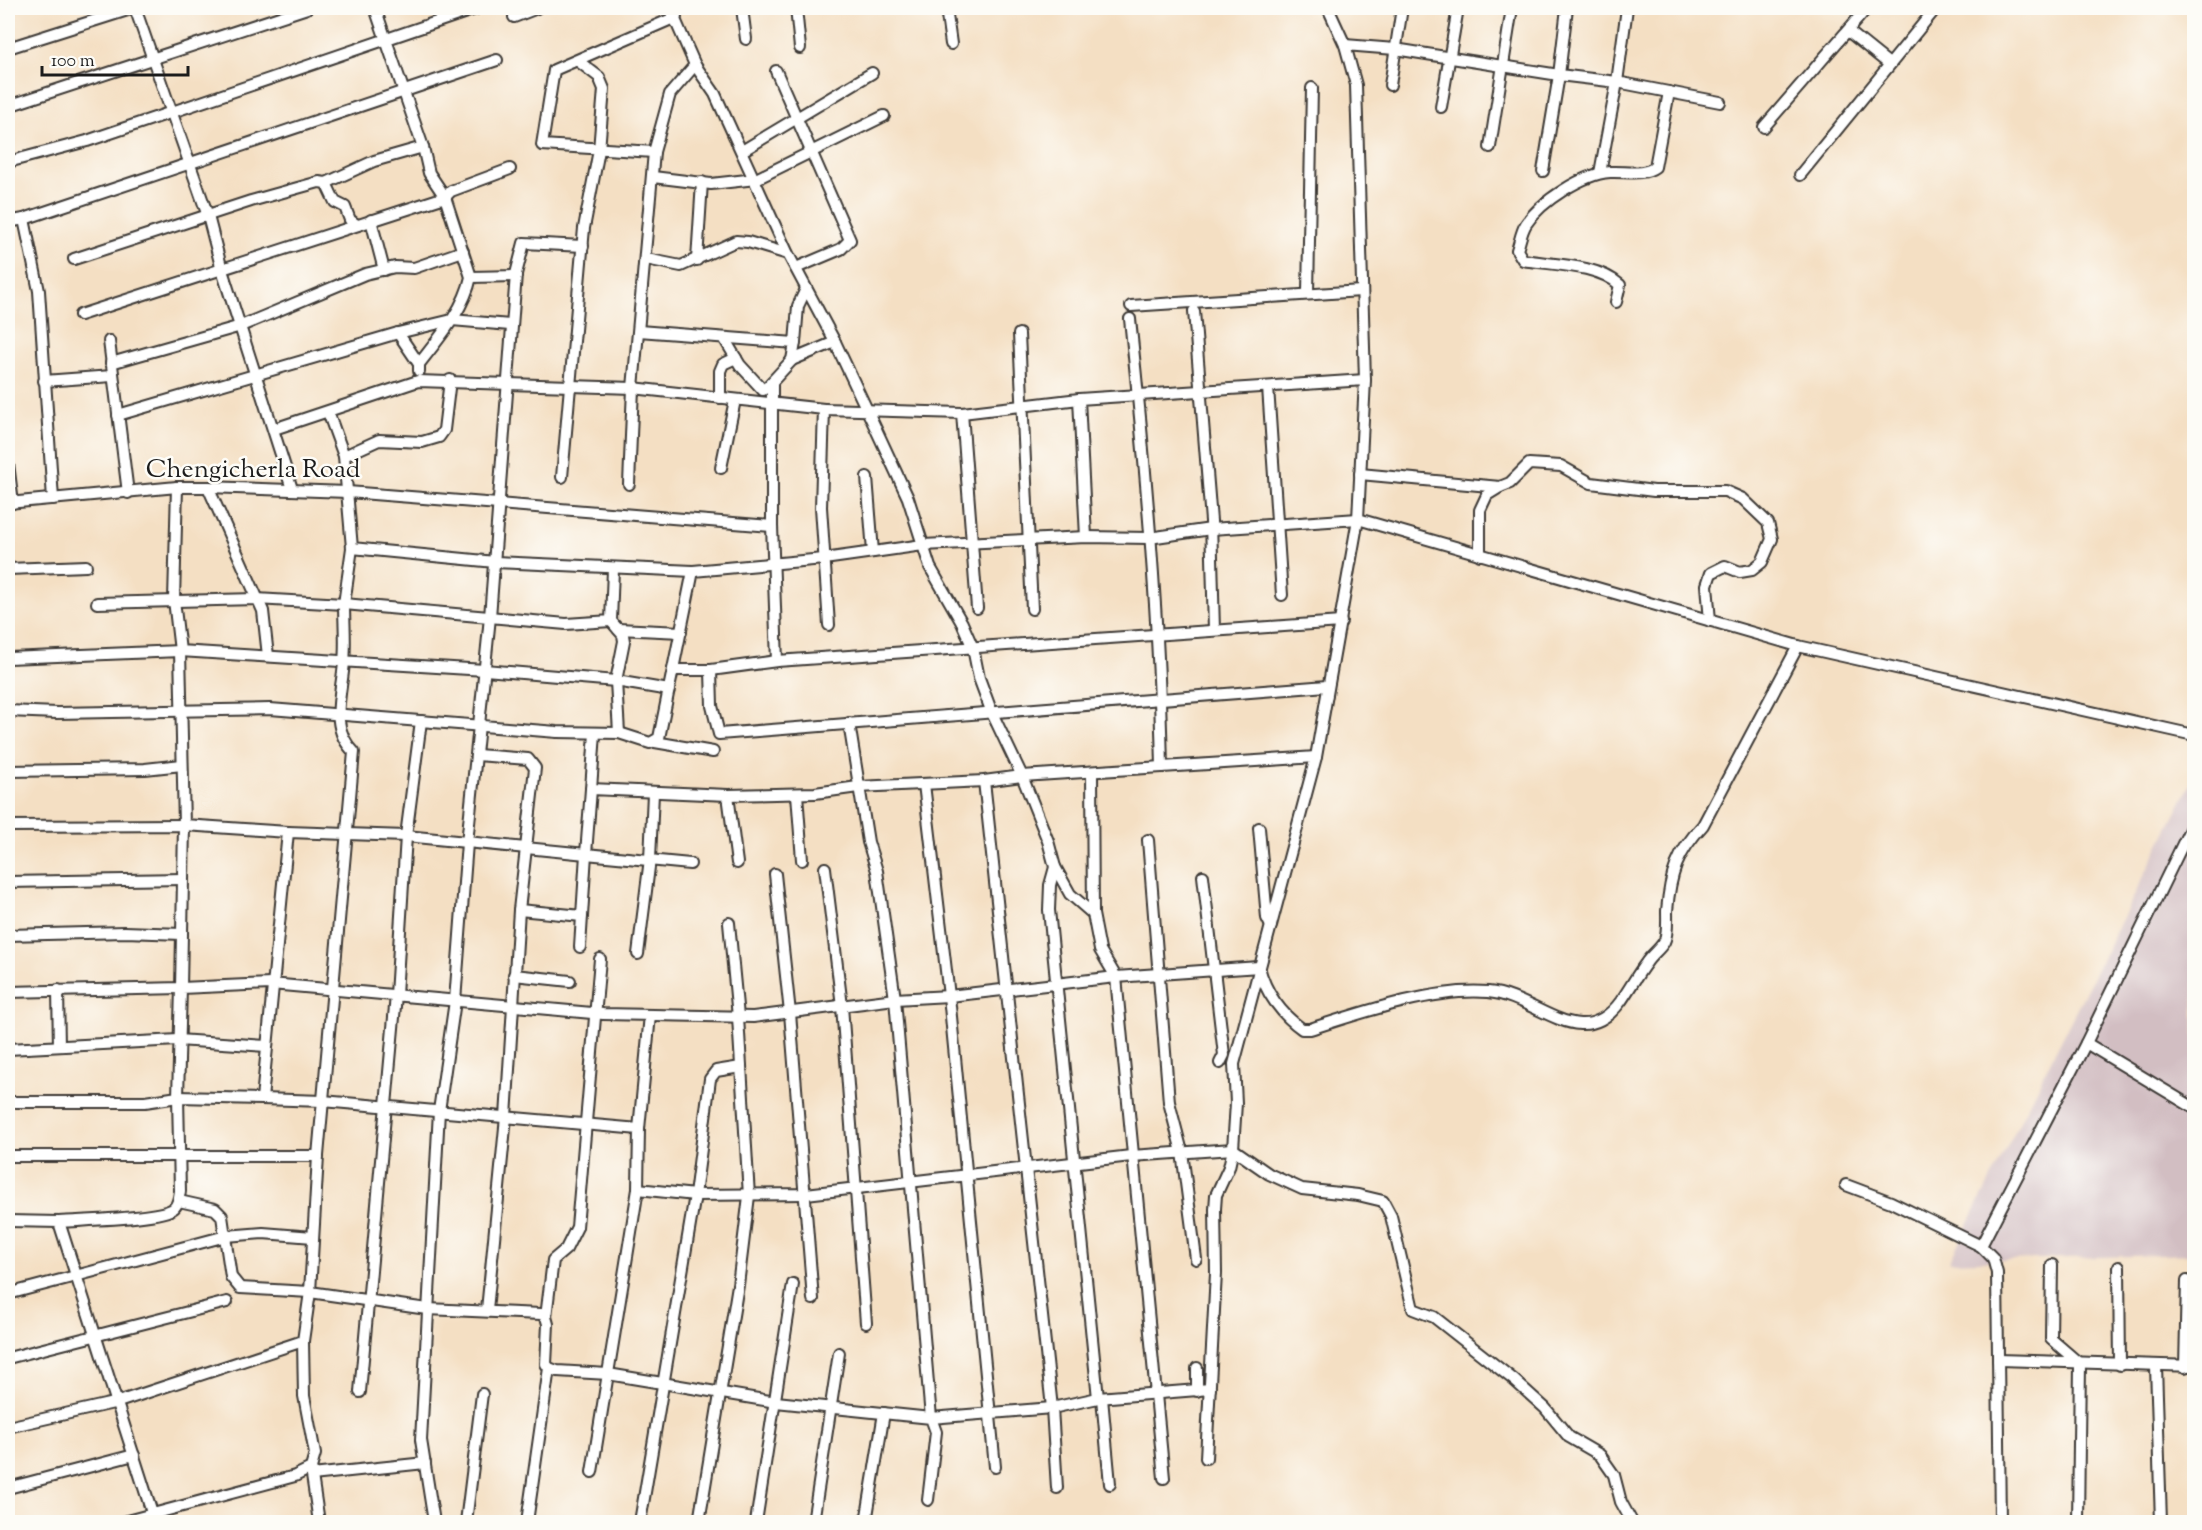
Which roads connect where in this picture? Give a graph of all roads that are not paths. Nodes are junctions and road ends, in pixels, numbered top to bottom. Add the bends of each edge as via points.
1 (135, 8) edge
2 (307, 8) edge
3 (375, 8) edge
4 (478, 8) edge
5 (537, 8) edge
6 (742, 8) edge
7 (796, 8) edge
8 (946, 8) edge
9 (1328, 8) edge
10 (1402, 8) edge
11 (1458, 8) edge
12 (1512, 8) edge
13 (1567, 8) edge
14 (1627, 8) edge
15 (1867, 8) edge
16 (1936, 8) edge
17 (673, 12) edge
18 (514, 17) dead end
19 (1848, 31) junction
20 (746, 39) dead end
21 (386, 40) junction
22 (951, 44) dead end
23 (1346, 45) junction
24 (8, 48) edge
25 (800, 48) dead end
26 (1395, 49) junction
27 (151, 57) junction
28 (1451, 58) junction
29 (497, 60) dead end
30 (578, 61) junction
31 (1889, 64) junction
32 (695, 65) junction
33 (1503, 66) junction
34 (776, 71) dead end
35 (872, 73) dead end
36 (1559, 75) junction
37 (1617, 82) junction
38 (1390, 85) dead end
39 (1312, 88) dead end
40 (1669, 92) junction
41 (404, 93) junction
42 (1720, 102) dead end
43 (8, 106) edge
44 (1441, 107) dead end
45 (172, 110) junction
46 (884, 116) dead end
47 (797, 119) junction
48 (1764, 127) dead end
49 (423, 147) junction
50 (1490, 147) dead end
51 (599, 150) junction
52 (742, 151) junction
53 (654, 152) junction
54 (812, 152) junction
55 (8, 162) edge
56 (190, 163) junction
57 (510, 169) dead end
58 (1543, 171) dead end
59 (1600, 173) junction
60 (1800, 175) dead end
61 (653, 177) junction
62 (756, 179) junction
63 (702, 182) junction
64 (326, 183) junction
65 (446, 197) junction
66 (208, 216) junction
67 (24, 219) junction
68 (371, 220) junction
69 (8, 222) edge
70 (357, 225) junction
71 (582, 246) junction
72 (463, 252) junction
73 (788, 254) junction
74 (74, 259) dead end
75 (646, 259) junction
76 (697, 260) junction
77 (796, 268) junction
78 (222, 270) junction
79 (384, 270) junction
80 (516, 276) junction
81 (471, 278) junction
82 (806, 290) junction
83 (1361, 291) junction
84 (1308, 293) junction
85 (1616, 302) dead end
86 (1131, 306) dead end
87 (1194, 311) dead end
88 (80, 315) dead end
89 (1130, 319) dead end
90 (452, 320) junction
91 (510, 325) junction
92 (241, 326) junction
93 (639, 331) junction
94 (398, 333) junction
95 (1019, 334) dead end
96 (724, 338) junction
97 (109, 341) dead end
98 (835, 342) junction
99 (795, 343) junction
100 (736, 358) junction
101 (792, 360) junction
102 (111, 363) junction
103 (419, 364) junction
104 (257, 374) junction
105 (112, 376) junction
106 (450, 380) junction
107 (1365, 380) junction
108 (44, 381) junction
109 (418, 381) junction
110 (772, 382) junction
111 (508, 385) junction
112 (571, 386) junction
113 (1268, 387) junction
114 (633, 388) junction
115 (763, 390) junction
116 (1202, 392) junction
117 (1138, 395) junction
118 (720, 398) junction
119 (1079, 399) junction
120 (735, 400) junction
121 (752, 401) junction
122 (774, 404) junction
123 (1022, 406) junction
124 (824, 410) junction
125 (328, 412) junction
126 (868, 412) junction
127 (962, 413) junction
128 (118, 415) junction
129 (274, 429) junction
130 (344, 456) junction
131 (8, 463) edge
132 (721, 468) dead end
133 (1360, 474) junction
134 (562, 477) dead end
135 (867, 477) dead end
136 (629, 484) dead end
137 (177, 487) junction
138 (208, 487) junction
139 (1500, 487) junction
140 (291, 489) junction
141 (128, 492) junction
142 (348, 492) junction
143 (52, 499) junction
144 (499, 502) junction
145 (10, 503) edge
146 (1358, 519) junction
147 (1277, 524) junction
148 (772, 526) junction
149 (1211, 529) junction
150 (1086, 537) junction
151 (1149, 538) junction
152 (1029, 539) junction
153 (973, 542) junction
154 (923, 545) junction
155 (352, 548) junction
156 (873, 552) junction
157 (1480, 555) junction
158 (824, 559) junction
159 (495, 562) junction
160 (774, 564) junction
161 (86, 566) dead end
162 (8, 569) edge
163 (613, 569) junction
164 (693, 571) junction
165 (1282, 595) dead end
166 (256, 599) junction
167 (174, 600) junction
168 (97, 603) dead end
169 (344, 604) junction
170 (977, 609) dead end
171 (1032, 609) dead end
172 (490, 617) junction
173 (1710, 621) junction
174 (1341, 622) junction
175 (615, 625) junction
176 (829, 625) dead end
177 (1214, 630) junction
178 (681, 632) junction
179 (1155, 633) junction
180 (1798, 646) junction
181 (973, 648) junction
182 (180, 651) junction
183 (268, 656) junction
184 (8, 658) edge
185 (345, 661) junction
186 (777, 661) junction
187 (484, 670) junction
188 (673, 670) junction
189 (711, 670) junction
190 (616, 681) junction
191 (1327, 686) junction
192 (669, 690) junction
193 (1161, 699) junction
194 (183, 710) junction
195 (8, 711) edge
196 (992, 713) junction
197 (338, 714) junction
198 (421, 721) junction
199 (849, 723) junction
200 (479, 726) junction
201 (595, 732) junction
202 (618, 732) junction
203 (2194, 735) edge
204 (656, 742) junction
205 (713, 752) dead end
206 (477, 755) junction
207 (1316, 757) junction
208 (182, 765) junction
209 (1162, 767) junction
210 (8, 771) edge
211 (1092, 772) junction
212 (1022, 776) junction
213 (984, 782) junction
214 (924, 784) junction
215 (858, 787) junction
216 (591, 789) junction
217 (653, 793) junction
218 (796, 794) junction
219 (728, 795) junction
220 (2194, 821) edge
221 (184, 825) junction
222 (8, 826) edge
223 (1259, 828) dead end
224 (288, 832) junction
225 (346, 835) junction
226 (406, 836) junction
227 (1148, 840) dead end
228 (467, 843) junction
229 (525, 849) junction
230 (586, 854) junction
231 (650, 859) junction
232 (802, 860) dead end
233 (737, 862) dead end
234 (690, 864) dead end
235 (1055, 867) junction
236 (825, 868) dead end
237 (774, 874) dead end
238 (1203, 876) dead end
239 (183, 879) junction
240 (8, 882) edge
241 (519, 910) junction
242 (1093, 914) junction
243 (582, 916) junction
244 (729, 923) dead end
245 (1271, 926) junction
246 (182, 934) junction
247 (8, 935) edge
248 (580, 947) dead end
249 (638, 954) dead end
250 (600, 960) dead end
251 (1259, 967) junction
252 (1214, 971) junction
253 (514, 975) junction
254 (1158, 976) junction
255 (1116, 977) junction
256 (570, 981) dead end
257 (271, 984) junction
258 (1057, 986) junction
259 (181, 988) junction
260 (333, 989) junction
261 (58, 990) junction
262 (1007, 990) junction
263 (8, 992) edge
264 (396, 995) junction
265 (949, 996) junction
266 (895, 999) junction
267 (455, 1001) junction
268 (512, 1006) junction
269 (842, 1006) junction
270 (597, 1013) junction
271 (790, 1013) junction
272 (650, 1015) junction
273 (738, 1017) junction
274 (178, 1040) junction
275 (2086, 1043) junction
276 (60, 1046) junction
277 (266, 1046) junction
278 (8, 1049) edge
279 (1220, 1063) dead end
280 (741, 1068) junction
281 (178, 1097) junction
282 (262, 1099) junction
283 (323, 1101) junction
284 (8, 1102) edge
285 (386, 1107) junction
286 (2194, 1108) edge
287 (439, 1111) junction
288 (506, 1117) junction
289 (588, 1124) junction
290 (639, 1129) junction
291 (1233, 1149) junction
292 (1182, 1152) junction
293 (8, 1156) edge
294 (178, 1156) junction
295 (318, 1156) junction
296 (1131, 1156) junction
297 (1074, 1162) junction
298 (1027, 1169) junction
299 (964, 1176) junction
300 (909, 1181) junction
301 (1846, 1185) dead end
302 (638, 1189) junction
303 (857, 1189) junction
304 (806, 1194) junction
305 (695, 1195) junction
306 (749, 1196) junction
307 (179, 1201) junction
308 (8, 1221) edge
309 (59, 1222) junction
310 (226, 1236) junction
311 (314, 1237) junction
312 (1982, 1246) junction
313 (1196, 1259) dead end
314 (2052, 1266) dead end
315 (2119, 1267) dead end
316 (76, 1274) junction
317 (2187, 1281) dead end
318 (793, 1284) dead end
319 (310, 1292) junction
320 (8, 1293) edge
321 (813, 1299) dead end
322 (367, 1300) junction
323 (227, 1302) dead end
324 (428, 1308) junction
325 (487, 1310) junction
326 (546, 1317) junction
327 (866, 1323) dead end
328 (97, 1336) junction
329 (2051, 1339) junction
330 (303, 1341) junction
331 (839, 1353) dead end
332 (8, 1358) edge
333 (1998, 1360) junction
334 (2051, 1363) junction
335 (2080, 1364) junction
336 (2120, 1365) junction
337 (2156, 1366) junction
338 (2190, 1366) edge
339 (549, 1368) junction
340 (1197, 1368) dead end
341 (609, 1374) junction
342 (663, 1383) junction
343 (1210, 1389) junction
344 (1197, 1391) junction
345 (360, 1392) dead end
346 (721, 1392) junction
347 (482, 1394) dead end
348 (1156, 1394) junction
349 (1100, 1398) junction
350 (118, 1402) junction
351 (776, 1402) junction
352 (830, 1407) junction
353 (1052, 1408) junction
354 (884, 1413) junction
355 (989, 1414) junction
356 (931, 1418) junction
357 (8, 1427) edge
358 (134, 1455) junction
359 (1206, 1458) dead end
360 (425, 1463) junction
361 (995, 1467) dead end
362 (312, 1472) junction
363 (592, 1472) dead end
364 (1164, 1478) dead end
365 (1110, 1484) dead end
366 (8, 1488) edge
367 (1057, 1488) dead end
368 (928, 1500) dead end
369 (154, 1518) edge
370 (123, 1522) edge
371 (319, 1522) edge
372 (434, 1522) edge
373 (466, 1522) edge
374 (526, 1522) edge
375 (640, 1522) edge
376 (699, 1522) edge
377 (756, 1522) edge
378 (813, 1522) edge
379 (866, 1522) edge
380 (1632, 1522) edge
381 (2000, 1522) edge
382 (2078, 1522) edge
383 (2161, 1522) edge

1 - 24 street
1 - 27 street
2 - 27 street
3 - 21 street
4 - 21 street
5 - 18 street
6 - 20 street
7 - 25 street
8 - 22 street
9 - 23 street
10 - 26 street
11 - 28 street
12 - 33 street
13 - 36 street
14 - 37 street
15 - 19 street
16 - 31 street
17 - 30 street
17 - 32 street
19 - 31 street
19 - 48 street
21 - 41 street
21 - 45 street
23 - 26 street
23 - 83 street via 1356,85
26 - 28 street
26 - 38 street
27 - 43 street
27 - 45 street
28 - 33 street
28 - 44 street
29 - 41 street
30 - 51 street via 603,82
30 - 51 street via 554,70 542,145
31 - 60 street
32 - 52 street via 715,94
32 - 53 street via 670,94
33 - 36 street
33 - 50 street
34 - 47 street
35 - 47 street
36 - 37 street
36 - 58 street
37 - 40 street
37 - 59 street
39 - 84 street
40 - 42 street
40 - 59 street via 1655,167 1644,172
41 - 49 street
41 - 56 street
45 - 55 street via 87,141
45 - 56 street
46 - 54 street
47 - 52 street
47 - 54 street
49 - 64 street via 374,161
49 - 65 street via 429,173
51 - 53 street
51 - 71 street
52 - 62 street
53 - 61 street
54 - 62 street
54 - 77 street via 850,240 841,249
56 - 66 street
56 - 67 street
57 - 65 street via 451,191
59 - 85 street via 1582,178 1534,213 1524,227 1517,250 1523,261 1588,270 1616,281 1620,285
61 - 63 street
61 - 75 street
62 - 63 street
62 - 73 street
63 - 76 street
64 - 66 street via 291,189
64 - 70 street via 335,202 345,207 350,220
65 - 68 street
65 - 72 street
66 - 74 street
66 - 78 street
67 - 69 street
67 - 108 street via 39,291
68 - 70 street
68 - 79 street
70 - 78 street
71 - 80 street via 524,243
71 - 112 street
72 - 79 street via 414,268
72 - 81 street
73 - 76 street via 736,242
73 - 77 street
75 - 76 street via 671,266
75 - 93 street
77 - 82 street
78 - 88 street
78 - 92 street
79 - 92 street via 365,274
80 - 81 street
80 - 91 street
81 - 90 street
82 - 98 street
82 - 99 street via 798,306
83 - 84 street
83 - 107 street
84 - 86 street
87 - 116 street
89 - 117 street
90 - 91 street
90 - 94 street
90 - 103 street
91 - 111 street
92 - 102 street
92 - 104 street
93 - 96 street
93 - 114 street
94 - 103 street
94 - 104 street
95 - 123 street
96 - 99 street
96 - 100 street
97 - 102 street
98 - 101 street
98 - 126 street
99 - 101 street
100 - 115 street
100 - 118 street via 723,364 720,371
101 - 110 street
102 - 105 street
103 - 109 street
104 - 128 street
104 - 129 street
105 - 108 street
105 - 128 street
106 - 109 street
106 - 111 street
106 - 130 street via 444,430 439,437 422,442 379,440
107 - 113 street
107 - 133 street
108 - 143 street
109 - 125 street
110 - 115 street
110 - 122 street
111 - 112 street
111 - 144 street
112 - 114 street
112 - 134 street
113 - 116 street
113 - 147 street
114 - 118 street
114 - 136 street
115 - 121 street
116 - 117 street
116 - 149 street
117 - 119 street
117 - 151 street
118 - 120 street
119 - 123 street
119 - 150 street
120 - 121 street
120 - 132 street
121 - 122 street
122 - 124 street
122 - 148 street
123 - 127 street
123 - 152 street
124 - 126 street
124 - 158 street
125 - 129 street
125 - 130 street
126 - 127 street
126 - 154 street via 908,498
127 - 153 street
128 - 141 street
129 - 140 street
130 - 142 street
131 - 145 street
133 - 139 street
133 - 146 street
135 - 156 street
137 - 138 street, Chengicherla Road
137 - 141 street, Chengicherla Road
137 - 167 street
138 - 140 street, Chengicherla Road
138 - 166 street
139 - 157 street via 1487,495 1480,510
139 - 173 street via 1510,483 1529,464 1546,464 1566,468 1591,483 1654,491 1725,491 1743,499 1768,523 1772,539 1762,562 1752,570 1740,572 1725,566 1711,573 1707,585
140 - 142 street, Chengicherla Road
141 - 143 street, Chengicherla Road
142 - 144 street, Chengicherla Road
142 - 155 street
143 - 145 street, Chengicherla Road
144 - 148 street, Chengicherla Road
144 - 159 street
146 - 147 street
146 - 157 street
146 - 174 street
147 - 149 street
147 - 165 street
148 - 160 street
149 - 151 street
149 - 177 street
150 - 151 street
150 - 152 street
151 - 179 street
152 - 153 street
152 - 171 street
153 - 154 street
153 - 170 street
154 - 156 street
154 - 181 street via 930,567
155 - 159 street
155 - 169 street
156 - 158 street
157 - 173 street
158 - 160 street
158 - 176 street
159 - 163 street
159 - 172 street
160 - 164 street
160 - 186 street
161 - 162 street
163 - 164 street
163 - 175 street
164 - 178 street
166 - 167 street
166 - 169 street
166 - 183 street via 263,611
167 - 168 street
167 - 182 street
169 - 172 street
169 - 185 street
172 - 175 street
172 - 187 street
173 - 180 street
174 - 177 street
174 - 191 street
175 - 178 street
175 - 190 street via 622,635 624,649
177 - 179 street
178 - 188 street
179 - 181 street
179 - 193 street
180 - 203 street
180 - 251 street via 1703,825 1670,877 1665,941 1620,1003 1599,1023 1569,1023 1511,996 1486,991 1442,995 1302,1029 1274,1001
181 - 186 street
181 - 196 street
182 - 183 street
182 - 184 street
182 - 194 street
183 - 185 street
185 - 187 street
185 - 197 street
186 - 189 street
187 - 190 street
187 - 200 street
188 - 189 street
188 - 192 street
189 - 199 street via 712,706 719,734
190 - 192 street
190 - 202 street
191 - 193 street
191 - 207 street
192 - 204 street
193 - 196 street
193 - 209 street
194 - 195 street
194 - 197 street via 270,709
194 - 208 street
196 - 199 street
196 - 212 street
197 - 198 street
197 - 225 street via 345,743 354,752
198 - 200 street
198 - 226 street
199 - 215 street
200 - 201 street
200 - 206 street
201 - 202 street
201 - 216 street
202 - 204 street
204 - 205 street
206 - 228 street
206 - 229 street via 528,759 533,764
207 - 209 street
207 - 245 street
208 - 210 street
208 - 221 street
209 - 211 street
211 - 212 street
211 - 242 street
212 - 213 street
212 - 235 street
213 - 214 street
213 - 262 street
214 - 215 street
214 - 265 street
215 - 218 street
215 - 266 street via 877,871
216 - 217 street
216 - 230 street
217 - 219 street
217 - 231 street
218 - 219 street
218 - 232 street
219 - 233 street
220 - 275 street
221 - 222 street
221 - 224 street
221 - 239 street
223 - 245 street
224 - 225 street
224 - 257 street
225 - 226 street
225 - 260 street
226 - 228 street
226 - 264 street
227 - 254 street
228 - 229 street
228 - 267 street
229 - 230 street
229 - 241 street
230 - 231 street
230 - 243 street
231 - 234 street
231 - 249 street
235 - 242 street via 1070,894
235 - 258 street via 1049,903
236 - 269 street
237 - 271 street
238 - 252 street
239 - 240 street
239 - 246 street
241 - 243 street
241 - 253 street
242 - 255 street via 1100,950
243 - 248 street
244 - 273 street
245 - 251 street
246 - 247 street
246 - 259 street
250 - 270 street
251 - 252 street
251 - 291 street via 1234,1064
252 - 254 street
252 - 279 street via 1224,1055
253 - 256 street
253 - 268 street
254 - 255 street
254 - 292 street via 1169,1102
255 - 258 street
255 - 296 street
257 - 259 street
257 - 260 street
257 - 277 street
258 - 262 street
258 - 297 street
259 - 261 street
259 - 274 street
260 - 264 street
260 - 283 street
261 - 263 street
261 - 276 street
262 - 265 street
262 - 298 street
264 - 267 street
264 - 285 street
265 - 266 street
265 - 299 street
266 - 269 street
266 - 300 street
267 - 268 street
267 - 287 street
268 - 270 street
268 - 288 street
269 - 271 street
269 - 303 street
270 - 272 street
270 - 289 street
271 - 273 street
271 - 304 street
272 - 273 street
272 - 290 street
273 - 280 street
274 - 276 street
274 - 277 street
274 - 281 street
275 - 286 street
275 - 312 street
276 - 278 street
277 - 282 street
280 - 305 street via 712,1074
280 - 306 street
281 - 282 street
281 - 284 street via 145,1102
281 - 294 street
282 - 283 street
283 - 285 street
283 - 295 street
285 - 287 street
285 - 322 street
287 - 288 street
287 - 324 street
288 - 289 street
288 - 325 street
289 - 290 street
289 - 326 street via 577,1227 566,1249 553,1260
290 - 302 street
291 - 292 street
291 - 343 street via 1216,1195
291 - 380 street via 1269,1174 1302,1189 1383,1201 1391,1216 1413,1310 1434,1317 1514,1380 1569,1437 1600,1455 1614,1475 1621,1502
292 - 296 street
292 - 313 street
293 - 294 street
294 - 295 street
294 - 307 street
295 - 311 street
296 - 297 street
296 - 348 street
297 - 298 street
297 - 349 street
298 - 299 street
298 - 353 street
299 - 300 street
299 - 355 street
300 - 303 street
300 - 356 street
301 - 312 street
302 - 305 street
302 - 341 street
303 - 304 street
303 - 327 street
304 - 306 street
304 - 321 street
305 - 306 street
305 - 342 street
306 - 346 street
307 - 309 street via 166,1212 153,1215
307 - 310 street via 219,1212
308 - 309 street
309 - 316 street
310 - 311 street via 263,1233
310 - 316 street
310 - 319 street via 231,1277 240,1288
311 - 319 street
312 - 333 street via 1993,1257 1997,1273
314 - 329 street
315 - 336 street
316 - 320 street
316 - 328 street
317 - 338 street
318 - 351 street
319 - 322 street
319 - 330 street
322 - 324 street
322 - 345 street
323 - 328 street
324 - 325 street
324 - 360 street via 421,1440
325 - 326 street
326 - 339 street via 544,1357
328 - 332 street
328 - 350 street
329 - 334 street
329 - 335 street
330 - 350 street
330 - 362 street via 304,1396 315,1454
331 - 352 street
333 - 334 street
333 - 381 street
334 - 335 street
335 - 336 street
335 - 382 street
336 - 337 street
337 - 338 street
337 - 383 street
339 - 341 street
339 - 374 street
340 - 344 street
341 - 342 street
341 - 363 street
342 - 346 street
342 - 375 street
343 - 344 street
343 - 359 street
344 - 348 street
346 - 351 street
346 - 376 street
347 - 373 street
348 - 349 street
348 - 364 street
349 - 353 street
349 - 365 street
350 - 357 street
350 - 358 street
351 - 352 street
351 - 377 street
352 - 354 street
352 - 378 street
353 - 355 street
353 - 367 street
354 - 356 street
354 - 379 street
355 - 356 street
355 - 361 street
356 - 368 street via 936,1432
358 - 366 street
358 - 369 street
360 - 362 street
360 - 372 street
362 - 369 street
362 - 371 street
369 - 370 street

